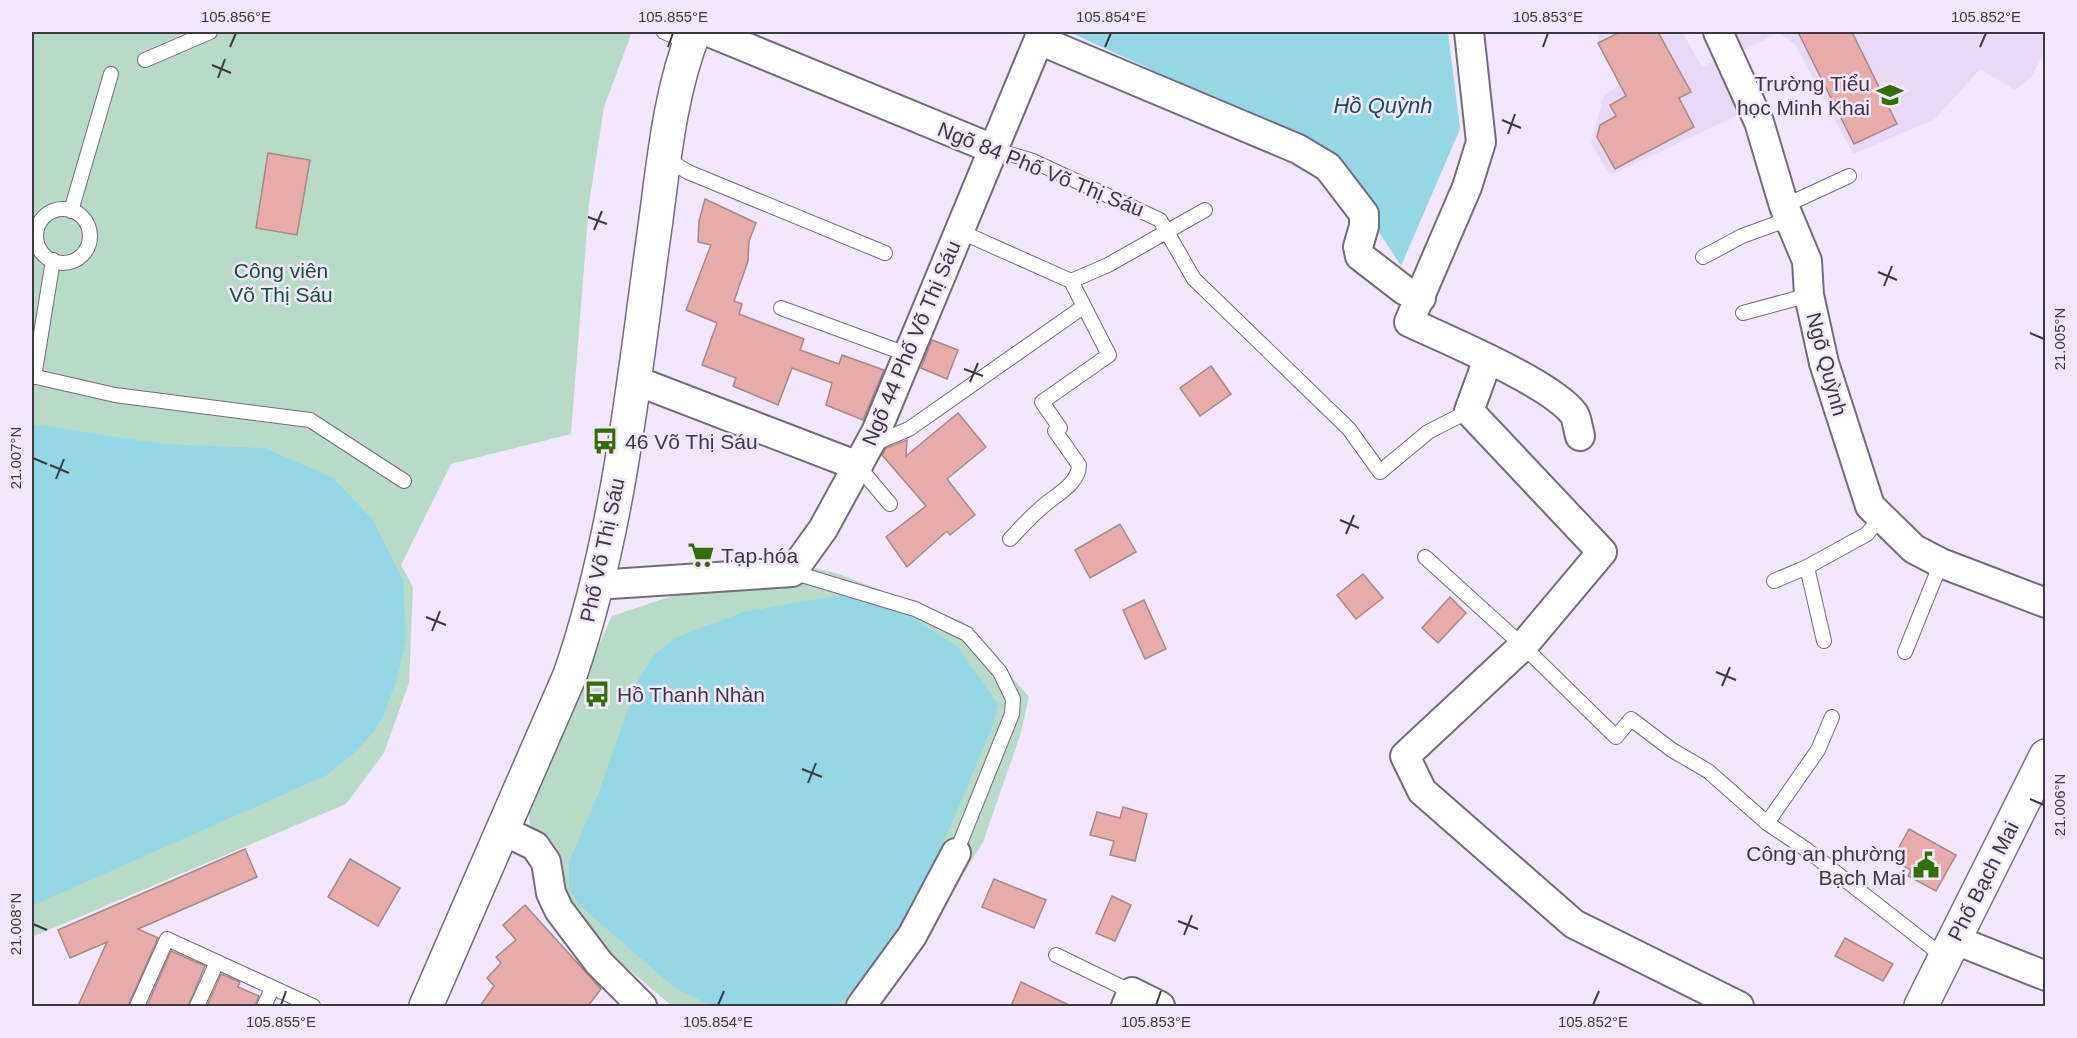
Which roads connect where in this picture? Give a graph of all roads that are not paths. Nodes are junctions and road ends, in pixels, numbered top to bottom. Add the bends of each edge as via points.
1 (210, 32) edge
2 (1469, 32) edge
3 (1718, 32) edge
4 (689, 34) edge
5 (1040, 36) edge
6 (145, 60) dead end
7 (111, 74) dead end
8 (993, 149) junction
9 (665, 158) junction
10 (1849, 176) dead end
11 (1205, 210) dead end
12 (71, 211) junction
13 (1786, 212) junction
14 (34, 228) edge
15 (959, 231) junction
16 (1166, 233) junction
17 (885, 253) dead end
18 (1703, 257) dead end
19 (53, 260) junction
20 (1071, 281) junction
21 (1809, 295) junction
22 (1083, 307) junction
23 (781, 308) dead end
24 (1743, 313) dead end
25 (1409, 318) junction
26 (909, 355) junction
27 (1488, 359) junction
28 (33, 376) edge
29 (634, 380) junction
30 (1469, 411) junction
31 (1580, 436) dead end
32 (863, 456) junction
33 (404, 481) dead end
34 (890, 504) dead end
35 (1881, 518) junction
36 (1010, 539) dead end
37 (1425, 557) dead end
38 (1941, 563) junction
39 (1807, 567) junction
40 (792, 572) junction
41 (1774, 581) dead end
42 (596, 585) junction
43 (2046, 603) edge
44 (1824, 641) dead end
45 (1523, 646) junction
46 (1905, 652) dead end
47 (1832, 717) dead end
48 (2046, 756) edge
49 (1767, 823) junction
50 (502, 830) junction
51 (956, 853) joint
52 (1948, 948) junction
53 (1056, 955) dead end
54 (218, 962) junction
55 (2046, 976) edge
56 (272, 989) junction
57 (1129, 999) edge
58 (1731, 1005) edge
59 (137, 1006) edge
60 (197, 1006) edge
61 (264, 1006) edge
62 (313, 1006) edge
63 (426, 1006) edge
64 (642, 1006) edge
65 (861, 1006) edge
66 (1160, 1006) edge
67 (1921, 1006) edge

1 - 6 lane
2 - 25 street via 1481,142 1467,188
3 - 13 street, Ngõ Quỳnh via 1759,122
4 - 8 street, Ngõ 84 Phố Võ Thị Sáu
4 - 9 street, Phố Võ Thị Sáu
5 - 8 street, Ngõ 44 Phố Võ Thị Sáu
5 - 25 street via 1322,163 1364,214 1360,256 1404,290
7 - 12 lane
8 - 15 street, Ngõ 44 Phố Võ Thị Sáu
8 - 16 lane, Ngõ 84 Phố Võ Thị Sáu via 1033,161 1152,214
9 - 17 lane via 688,172
9 - 29 street, Phố Võ Thị Sáu
10 - 13 lane
11 - 16 lane
12 - 14 lane via 54,211
12 - 19 lane via 89,227 89,244 78,259 61,263
13 - 18 lane
13 - 21 street, Ngõ Quỳnh via 1807,261
14 - 19 lane via 41,251
15 - 20 lane
15 - 26 street, Ngõ 44 Phố Võ Thị Sáu
16 - 20 lane
16 - 30 lane, Ngõ 84 Phố Võ Thị Sáu via 1194,279 1349,429 1380,472 1428,432
19 - 28 lane
20 - 22 lane
21 - 24 lane
21 - 35 street, Ngõ Quỳnh via 1824,363 1870,506
22 - 32 lane via 909,429
22 - 36 lane via 1109,355 1042,402 1060,428 1055,431 1079,469 1070,484
23 - 26 lane
25 - 27 street
26 - 32 street, Ngõ 44 Phố Võ Thị Sáu
27 - 30 street
27 - 31 street via 1548,393 1574,414
28 - 33 lane via 115,395 310,420
29 - 32 street, Ngõ 44 Phố Võ Thị Sáu
29 - 42 street, Phố Võ Thị Sáu
30 - 45 street via 1602,552
32 - 34 lane
32 - 40 street via 823,529
35 - 38 street, Ngõ Quỳnh via 1914,549
35 - 39 lane via 1867,534
37 - 45 lane
38 - 43 street, Ngõ Quỳnh
38 - 46 lane
39 - 41 lane
39 - 44 lane
40 - 42 street
40 - 51 lane via 915,609 967,634 1000,672 1013,699 1012,714
42 - 50 street, Phố Võ Thị Sáu via 570,675
45 - 49 lane via 1616,737 1631,719 1708,771
45 - 58 street via 1405,756 1422,791 1574,924
47 - 49 lane via 1808,766
48 - 52 street, Phố Bạch Mai
49 - 52 lane
50 - 63 street, Phố Võ Thị Sáu
50 - 64 street via 535,846 546,862 551,893 559,910 599,963
51 - 65 street via 912,936
52 - 55 street
52 - 67 street, Phố Bạch Mai
53 - 57 lane
54 - 56 lane
54 - 59 lane via 167,939
54 - 60 lane
56 - 61 lane
56 - 62 lane
57 - 66 street

